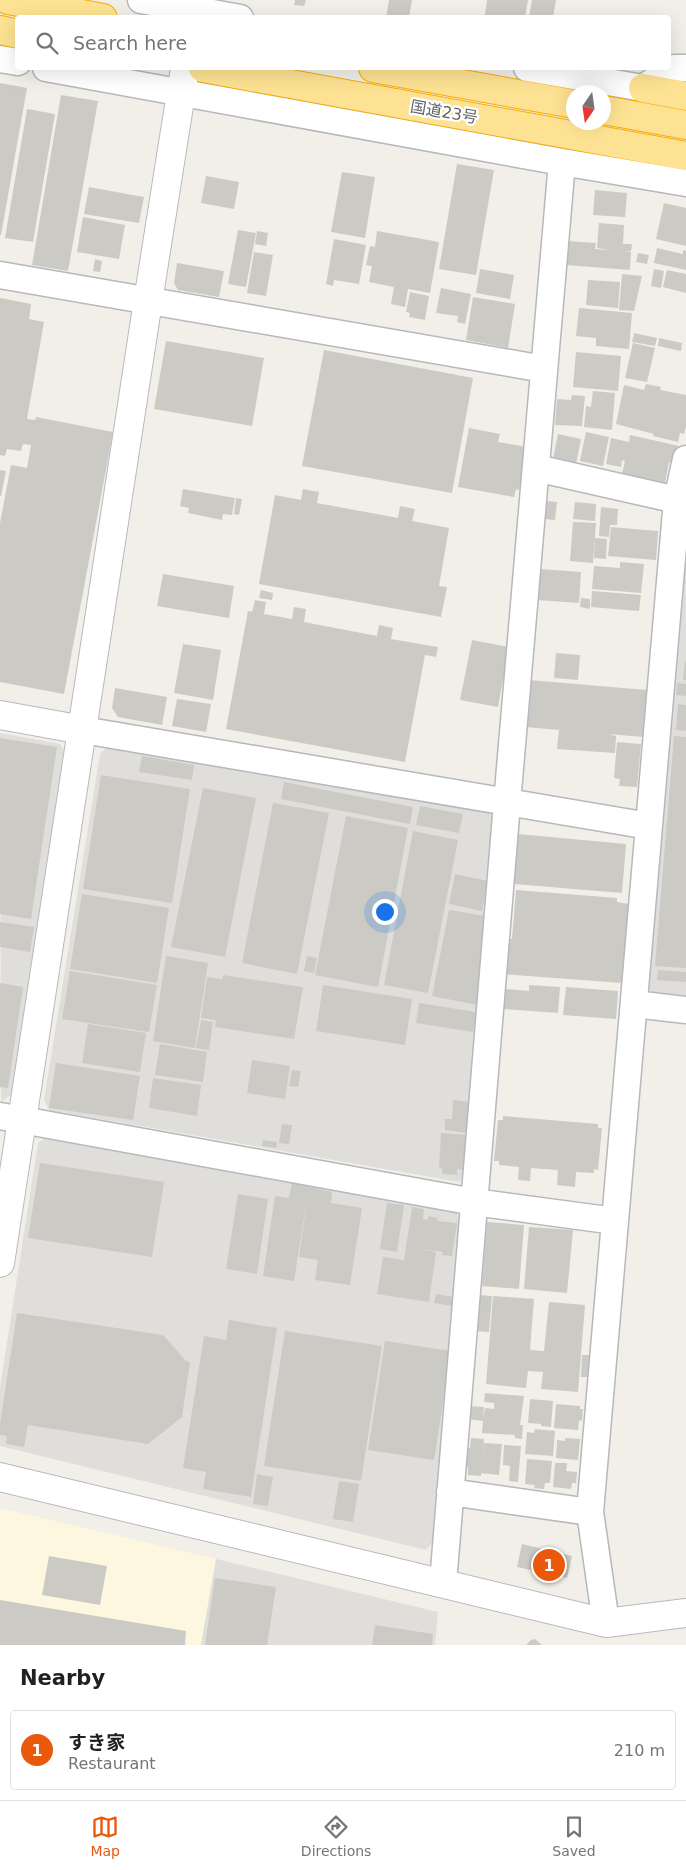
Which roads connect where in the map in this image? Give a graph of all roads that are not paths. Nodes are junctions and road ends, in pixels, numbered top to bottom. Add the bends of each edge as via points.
1 (8, 0) edge
2 (141, 0) edge
3 (196, 9) edge
4 (86, 15) edge
5 (225, 15) edge
6 (0, 30) edge
7 (15, 33) edge
8 (0, 59) edge
9 (15, 62) edge
10 (686, 68) edge
11 (69, 70) edge
12 (214, 70) edge
13 (384, 70) edge
14 (538, 70) edge
15 (671, 70) edge
16 (671, 70) edge
17 (183, 80) edge
18 (642, 88) junction
19 (686, 96) edge
20 (566, 103) edge
21 (611, 111) edge
22 (686, 125) edge
23 (686, 156) edge
24 (562, 162) junction
25 (686, 183) edge
26 (0, 275) edge
27 (148, 301) junction
28 (544, 369) junction
29 (686, 459) edge
30 (536, 468) junction
31 (681, 501) edge
32 (0, 715) edge
33 (82, 730) junction
34 (507, 803) junction
35 (649, 826) junction
36 (634, 1004) junction
37 (686, 1010) edge
38 (11, 1118) edge
39 (474, 1202) junction
40 (615, 1220) junction
41 (0, 1263) edge
42 (0, 1477) edge
43 (450, 1492) junction
44 (590, 1512) junction
45 (443, 1584) junction
46 (686, 1613) edge
47 (606, 1622) junction

1 - 4 highway
2 - 3 street
3 - 5 street
6 - 7 highway
8 - 9 street
10 - 16 street
11 - 17 street
12 - 23 highway, 国道23号
13 - 20 highway, 国道23号
14 - 18 street
15 - 18 street
17 - 24 street
17 - 27 street
18 - 19 highway
21 - 22 highway
24 - 25 street
24 - 28 street
26 - 27 street
27 - 28 street
27 - 33 street
28 - 30 street
29 - 31 street
30 - 31 street
30 - 34 street
31 - 35 street
32 - 33 street
33 - 34 street
33 - 38 street
34 - 35 street
34 - 39 street
35 - 36 street
36 - 37 street
36 - 40 street
38 - 39 street
38 - 41 street
39 - 40 street
39 - 43 street
40 - 44 street
42 - 45 street
43 - 44 street
43 - 45 street
44 - 47 street
45 - 47 street
46 - 47 street

